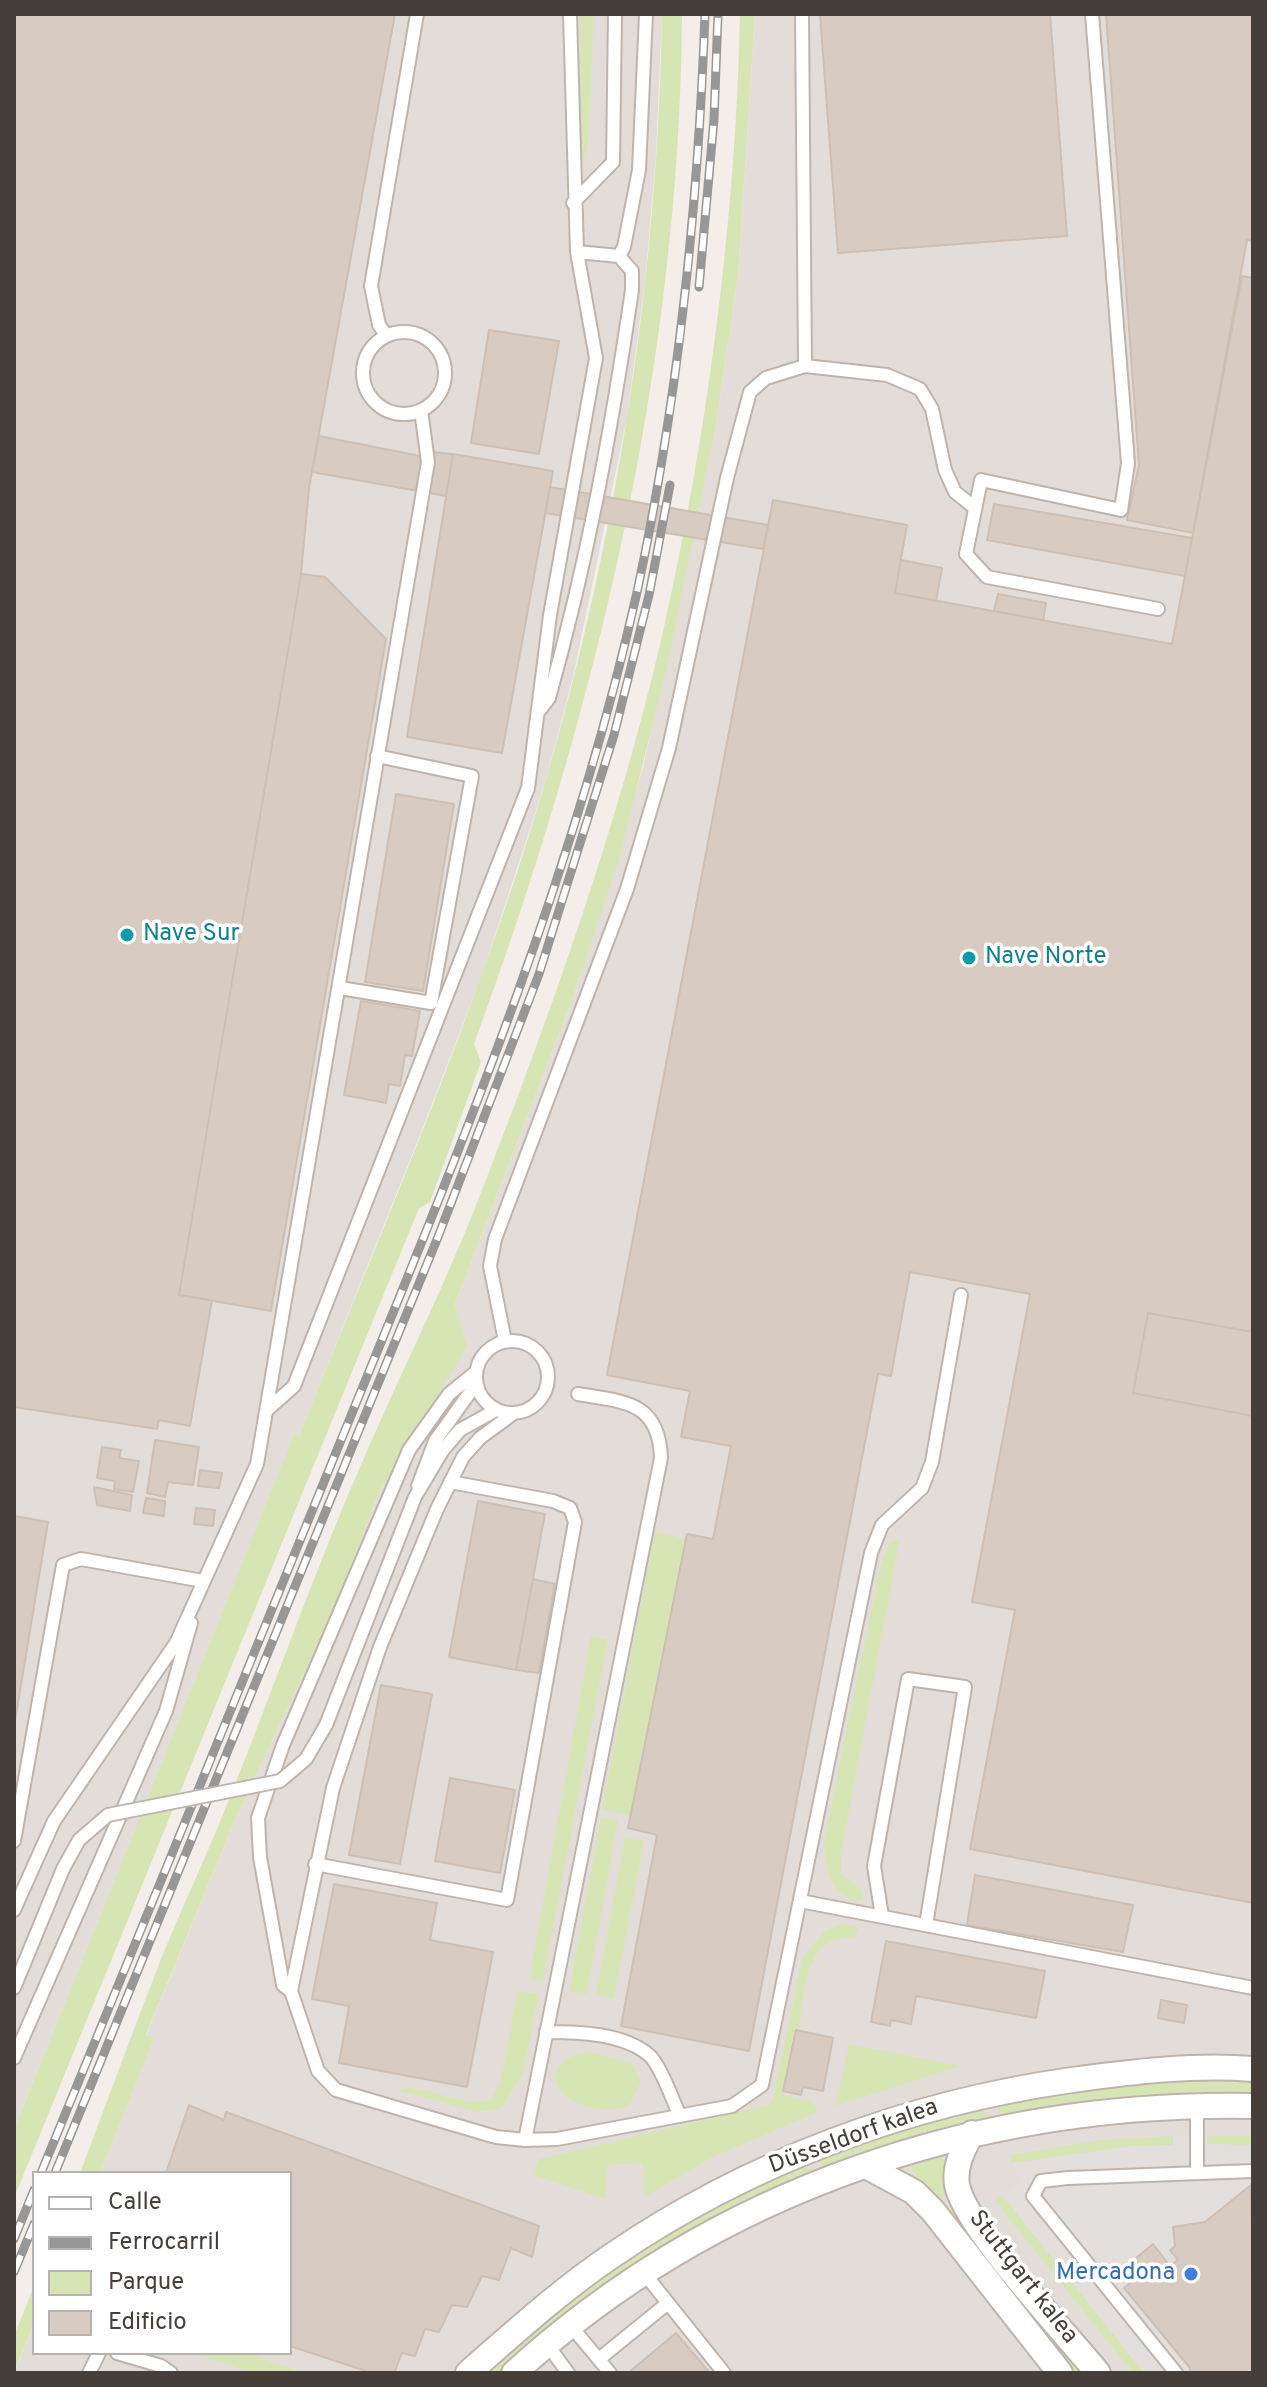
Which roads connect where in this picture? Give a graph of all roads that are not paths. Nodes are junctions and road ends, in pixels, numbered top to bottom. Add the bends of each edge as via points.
1 (417, 14) edge
2 (570, 14) edge
3 (615, 14) edge
4 (646, 14) edge
5 (802, 14) edge
6 (1092, 14) edge
7 (573, 203) junction
8 (577, 252) junction
9 (619, 256) junction
10 (387, 336) junction
11 (805, 366) junction
12 (421, 410) junction
13 (975, 508) junction
14 (1158, 609) dead end
15 (538, 713) junction
16 (377, 756) junction
17 (340, 988) junction
18 (961, 1295) dead end
19 (505, 1341) junction
20 (476, 1378) junction
21 (578, 1394) dead end
22 (267, 1410) junction
23 (496, 1410) junction
24 (514, 1413) junction
25 (450, 1482) junction
26 (415, 1497) junction
27 (203, 1581) junction
28 (14, 1841) edge
29 (315, 1864) junction
30 (800, 1901) junction
31 (14, 1910) edge
32 (882, 1916) junction
33 (926, 1925) junction
34 (14, 1988) edge
35 (1253, 1988) edge
36 (291, 1991) junction
37 (546, 2032) junction
38 (14, 2058) edge
39 (1253, 2069) edge
40 (1197, 2105) junction
41 (1253, 2106) edge
42 (680, 2116) junction
43 (972, 2133) junction
44 (525, 2140) junction
45 (866, 2166) junction
46 (1253, 2171) edge
47 (1197, 2172) junction
48 (644, 2273) junction
49 (668, 2303) junction
50 (571, 2326) junction
51 (547, 2344) junction
52 (98, 2355) edge
53 (124, 2355) edge
54 (599, 2359) junction
55 (89, 2373) edge
56 (171, 2373) edge
57 (468, 2373) edge
58 (514, 2373) edge
59 (568, 2373) edge
60 (610, 2373) edge
61 (724, 2373) edge
62 (1060, 2373) edge
63 (1098, 2373) edge
64 (1176, 2373) edge

1 - 10 lane via 371,286 379,325
2 - 7 lane
3 - 7 lane via 613,162
4 - 9 lane via 639,170
5 - 11 lane
6 - 13 lane via 1128,463 1121,510 981,480
7 - 8 lane
8 - 9 lane
8 - 15 lane via 596,358
9 - 15 lane via 632,271 632,290 608,452 581,586 549,698
10 - 12 lane via 365,361 369,394 388,411
10 - 12 lane via 410,332 439,352 443,386
11 - 13 lane via 887,375 920,389 932,409 955,492
11 - 19 lane via 766,378 750,392 669,748 627,889 495,1239 490,1266
12 - 16 lane via 428,462
13 - 14 lane via 966,554 987,577
15 - 22 lane via 528,788 294,1386
16 - 17 lane
16 - 17 lane via 472,776 431,1003
17 - 22 lane
18 - 30 lane via 932,1462 922,1488 882,1525 871,1553
19 - 20 lane via 485,1352
19 - 24 lane via 538,1352 548,1375 541,1399
20 - 23 lane via 480,1394
20 - 26 lane via 435,1441
20 - 36 lane via 449,1394 409,1450 283,1745 258,1818 283,1985
21 - 37 lane via 634,1404 648,1415 661,1458
22 - 27 lane via 257,1464
23 - 24 lane
23 - 26 lane via 460,1430
24 - 25 lane via 480,1438
25 - 29 lane via 380,1647 341,1757
25 - 29 lane via 553,1501 570,1508 575,1522 507,1900
26 - 34 lane, bridge via 326,1725 306,1759 280,1781 108,1815 79,1840 63,1869
27 - 28 lane via 81,1559 63,1565
27 - 31 lane via 176,1643 54,1821
27 - 38 lane via 166,1711
29 - 36 lane
30 - 32 lane
30 - 42 lane via 762,2085 732,2106
32 - 33 lane
32 - 33 lane via 874,1866 908,1679 965,1687
33 - 35 lane
36 - 44 lane via 318,2071 336,2090 496,2137
37 - 42 lane via 598,2035 650,2055
37 - 44 lane
39 - 57 street, Düsseldorf kalea via 1106,2075 988,2094 808,2150 726,2188 611,2256
40 - 41 street, Düsseldorf kalea
40 - 43 street, Düsseldorf kalea via 1062,2116
40 - 47 lane
42 - 44 lane
43 - 45 street, Düsseldorf kalea
43 - 63 street, Stuttgart kalea via 958,2165 959,2195 976,2224
45 - 48 street, Düsseldorf kalea via 742,2215
45 - 62 street, Stuttgart kalea via 914,2192 933,2211
46 - 47 lane
47 - 64 lane via 1041,2181 1033,2196
48 - 49 lane
48 - 50 street, Düsseldorf kalea
49 - 54 lane
49 - 61 lane
50 - 51 street, Düsseldorf kalea
50 - 54 lane
51 - 58 street, Düsseldorf kalea
51 - 59 lane
52 - 55 lane
53 - 56 lane
54 - 60 lane

